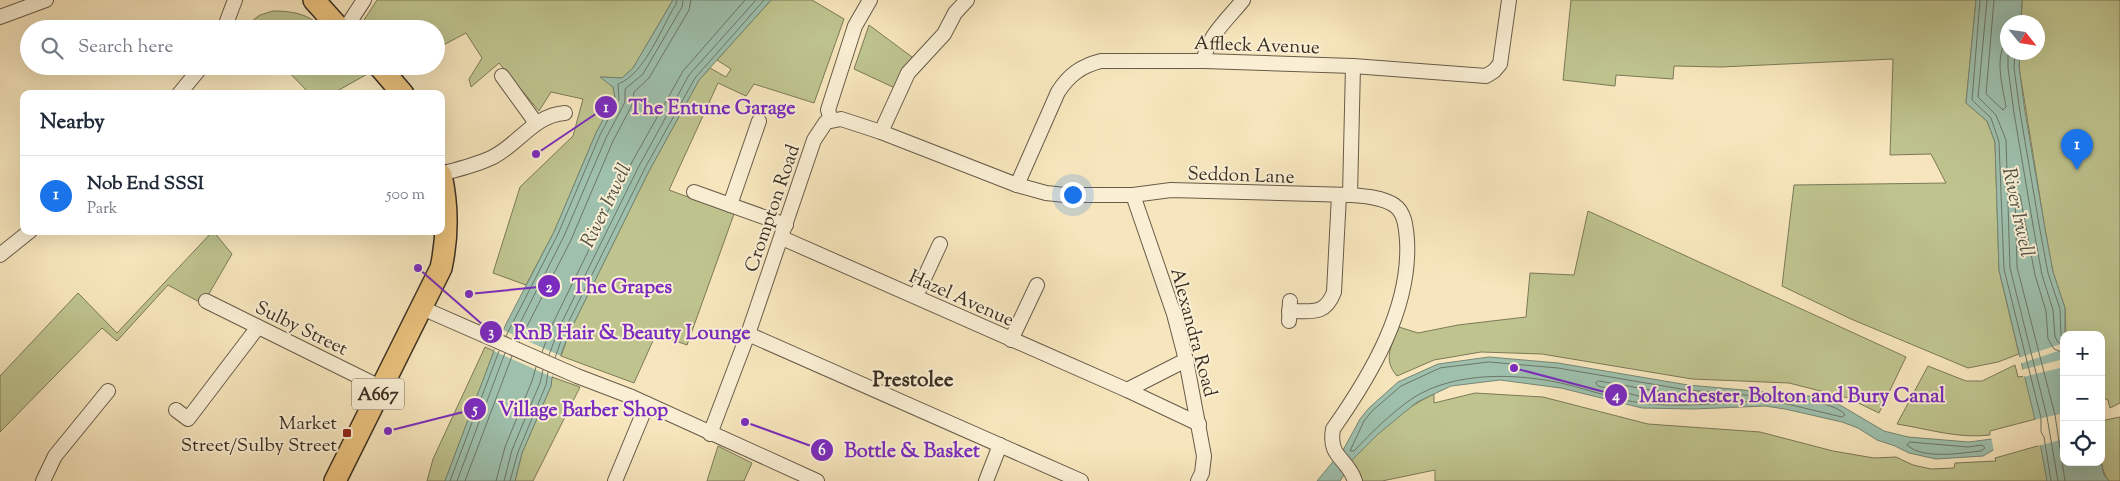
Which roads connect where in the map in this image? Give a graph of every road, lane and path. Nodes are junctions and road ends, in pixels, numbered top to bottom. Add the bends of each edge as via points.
1 (46, 0) edge
2 (235, 0) edge
3 (314, 0) edge
4 (364, 0) edge
5 (870, 0) edge
6 (967, 0) edge
7 (1244, 0) edge
8 (1508, 0) edge
9 (0, 17) edge
10 (227, 20) edge
11 (332, 20) edge
12 (351, 20) edge
13 (1204, 61) junction
14 (1353, 66) junction
15 (195, 75) edge
16 (387, 75) edge
17 (502, 76) dead end
18 (182, 90) edge
19 (400, 90) edge
20 (565, 113) dead end
21 (831, 120) junction
22 (759, 121) dead end
23 (536, 123) junction
24 (881, 132) junction
25 (445, 174) edge
26 (1017, 185) junction
27 (694, 192) dead end
28 (1133, 195) junction
29 (1344, 195) junction
30 (445, 201) edge
31 (730, 205) junction
32 (786, 225) junction
33 (25, 235) edge
34 (782, 238) junction
35 (940, 244) dead end
36 (0, 255) edge
37 (1037, 285) dead end
38 (916, 296) junction
39 (206, 301) dead end
40 (422, 308) junction
41 (1289, 311) dead end
42 (258, 327) junction
43 (748, 334) junction
44 (1011, 340) junction
45 (1186, 360) junction
46 (382, 388) junction
47 (1126, 390) junction
48 (108, 391) dead end
49 (647, 404) junction
50 (176, 410) dead end
51 (1199, 424) junction
52 (710, 434) junction
53 (1000, 445) junction
54 (42, 481) edge
55 (335, 481) edge
56 (615, 481) edge
57 (817, 481) edge
58 (986, 481) edge
59 (1081, 481) edge
60 (1198, 481) edge
61 (1355, 481) edge

1 - 9 street
2 - 10 street
3 - 11 main road
4 - 12 street
5 - 21 street via 855,26 828,110
6 - 24 street via 954,13 944,34 908,73
7 - 13 street via 1211,40
8 - 14 street, Affleck Avenue via 1500,64 1486,76
13 - 14 street, Affleck Avenue
13 - 26 street, Affleck Avenue via 1101,61 1078,69 1058,92
14 - 29 street
15 - 18 street
16 - 19 main road
17 - 23 street
20 - 23 street via 552,114
21 - 24 street, Seddon Lane via 841,119
21 - 32 street, Crompton Road via 822,126 814,140
22 - 31 street
23 - 25 street via 494,157
24 - 26 street, Seddon Lane
26 - 28 street, Seddon Lane via 1065,196
27 - 31 street
28 - 29 street, Seddon Lane via 1171,190
28 - 45 street, Alexandra Road via 1174,314
29 - 41 street via 1331,300 1316,311
29 - 61 street, Seddon Lane via 1367,196 1393,204 1406,224 1406,272 1400,299 1374,367 1333,429 1334,451 1348,466
30 - 40 main road, A667 via 445,250
31 - 32 street
32 - 34 street, Crompton Road
33 - 36 street
34 - 38 street, Hazel Avenue
34 - 43 street, Crompton Road
35 - 38 street
37 - 44 street
38 - 44 street, Hazel Avenue
39 - 42 street, Sulby Street
40 - 46 main road, A667
40 - 49 street
42 - 46 street, Sulby Street
42 - 50 street via 188,419
43 - 52 street, Crompton Road
43 - 53 street
44 - 47 street, Hazel Avenue
45 - 47 street
45 - 51 street, Alexandra Road
46 - 55 main road, A667
47 - 51 street, Hazel Avenue
48 - 54 street via 55,456
49 - 52 street
49 - 56 street
51 - 60 street, Alexandra Road via 1204,456
52 - 57 street
53 - 58 street
53 - 59 street

